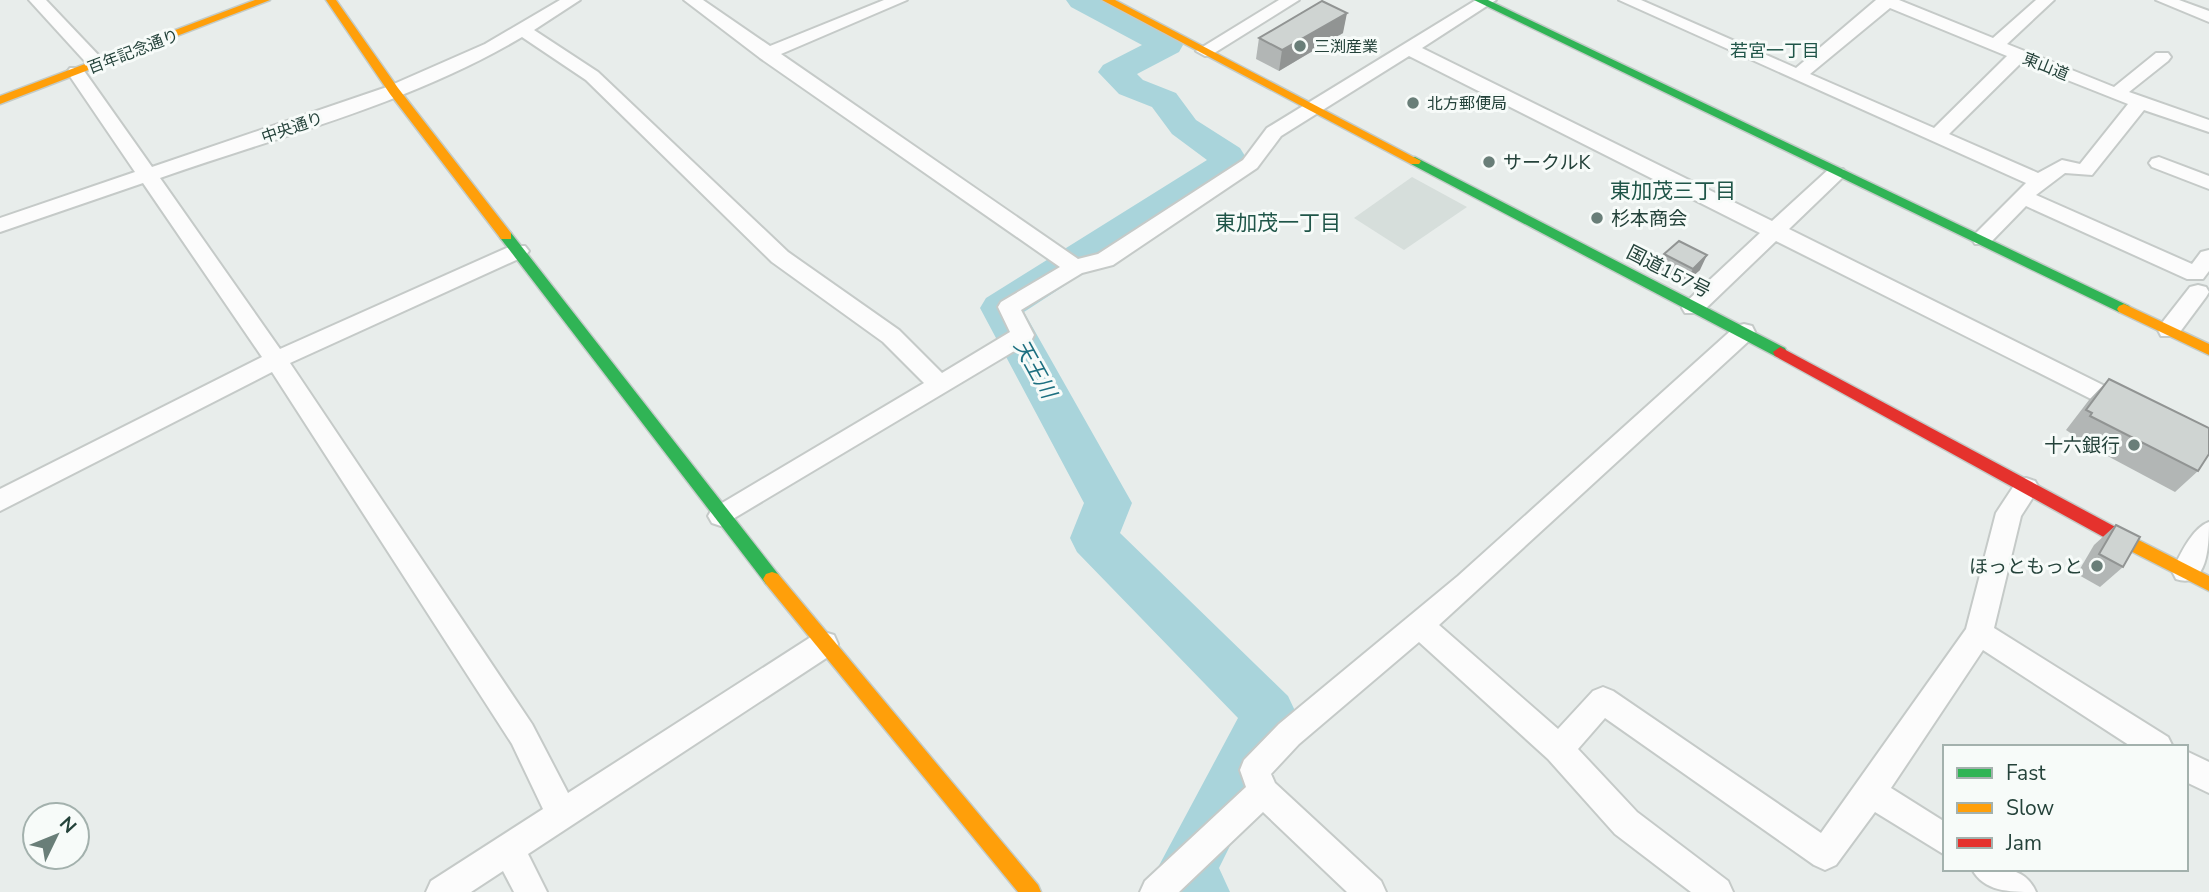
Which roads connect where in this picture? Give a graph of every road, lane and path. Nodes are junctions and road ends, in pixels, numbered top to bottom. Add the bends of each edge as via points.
1 (37, 0) edge
2 (331, 0) edge
3 (572, 0) edge
4 (692, 0) edge
5 (898, 0) edge
6 (1107, 0) edge
7 (1291, 0) edge
8 (1627, 0) edge
9 (1684, 0) edge
10 (2046, 0) edge
11 (2164, 0) edge
12 (256, 1) edge
13 (1484, 1) edge
14 (1886, 1) edge
15 (1662, 15) junction
16 (2209, 17) edge
17 (524, 31) junction
18 (1995, 45) junction
19 (1407, 48) junction
20 (1205, 51) junction
21 (766, 54) junction
22 (2019, 55) junction
23 (2162, 57) dead end
24 (87, 68) junction
25 (1798, 75) junction
26 (394, 91) junction
27 (2116, 94) junction
28 (0, 100) edge
29 (2140, 102) junction
30 (1312, 108) junction
31 (2209, 126) edge
32 (1937, 136) junction
33 (2159, 163) dead end
34 (1836, 173) junction
35 (150, 177) junction
36 (2039, 181) junction
37 (2209, 183) edge
38 (2023, 197) junction
39 (0, 225) edge
40 (1776, 230) junction
41 (1982, 239) junction
42 (518, 251) junction
43 (2209, 257) edge
44 (1075, 267) junction
45 (2201, 288) edge
46 (1693, 308) junction
47 (2169, 330) junction
48 (1744, 332) junction
49 (2209, 349) edge
50 (276, 359) junction
51 (941, 386) junction
52 (2147, 417) edge
53 (2026, 488) junction
54 (0, 501) edge
55 (721, 516) junction
56 (2209, 533) edge
57 (2185, 571) junction
58 (2209, 584) edge
59 (1419, 625) junction
60 (1979, 633) junction
61 (824, 644) junction
62 (2155, 745) edge
63 (1559, 749) junction
64 (2188, 766) edge
65 (2209, 779) edge
66 (1263, 792) junction
67 (1871, 792) junction
68 (562, 814) junction
69 (1943, 839) edge
70 (508, 849) junction
71 (1991, 871) edge
72 (442, 892) edge
73 (531, 892) edge
74 (1031, 892) edge
75 (1156, 892) edge
76 (1370, 892) edge
77 (1717, 892) edge
78 (2020, 892) edge

1 - 24 street
2 - 26 main road
3 - 17 street, 中央通り
4 - 21 street
5 - 21 street
6 - 20 main road, 国道157号
7 - 20 street
8 - 15 street
9 - 15 street
10 - 18 street
11 - 16 street
12 - 24 main road, 百年記念通り
13 - 19 street
13 - 34 main road
14 - 18 street, 東山道
14 - 25 street
15 - 25 street
17 - 26 street, 中央通り
17 - 51 street via 592,76 780,257 891,336
18 - 22 street, 東山道
19 - 30 street
19 - 40 street
20 - 30 main road, 国道157号
21 - 44 street
22 - 27 street, 東山道
22 - 32 street
23 - 27 street
24 - 28 main road, 百年記念通り
24 - 35 street
25 - 32 street
26 - 35 street, 中央通り
26 - 42 main road
27 - 29 street, 東山道
29 - 31 street, 東山道
29 - 36 street via 2085,171 2062,166
30 - 44 street via 1274,132 1250,164 1105,260
30 - 46 main road, 国道157号
32 - 36 street
33 - 37 street
34 - 40 street
34 - 41 main road
35 - 39 street, 中央通り
35 - 50 street
36 - 38 street
38 - 41 street
38 - 45 street
40 - 46 street
40 - 52 street
41 - 47 main road
42 - 50 street
42 - 55 main road
43 - 45 street
44 - 51 street via 1009,307 1023,335
45 - 47 street
46 - 48 main road, 国道157号
47 - 49 main road
48 - 53 main road, 国道157号
48 - 59 street
50 - 54 street
50 - 68 street via 522,734
51 - 55 street
53 - 57 main road, 国道157号
53 - 60 street via 2009,513
55 - 61 main road
56 - 57 street
57 - 58 main road, 国道157号
59 - 63 street
59 - 66 street via 1289,734 1255,770
60 - 62 street
60 - 67 street
61 - 68 street
61 - 74 main road
63 - 67 street via 1603,700 1825,854
63 - 77 street via 1626,823
64 - 65 street
66 - 75 street
66 - 76 street
67 - 69 street
68 - 70 street
70 - 72 street
70 - 73 street
71 - 78 street

